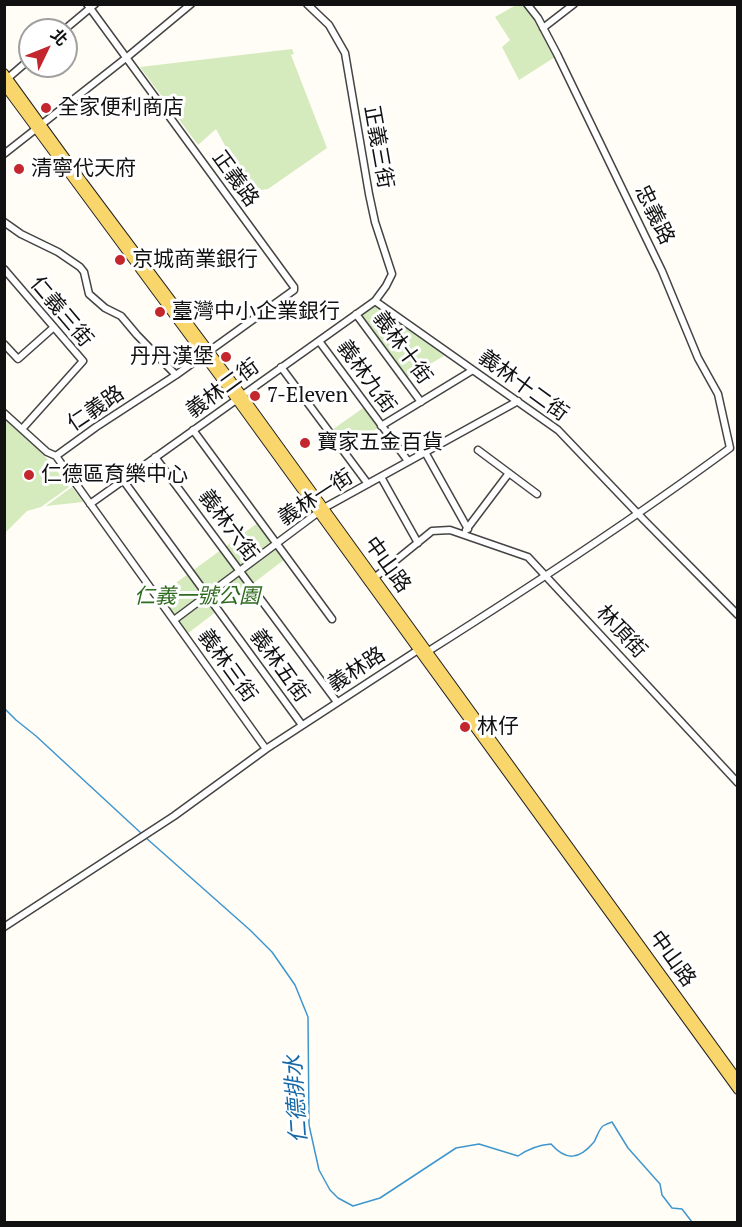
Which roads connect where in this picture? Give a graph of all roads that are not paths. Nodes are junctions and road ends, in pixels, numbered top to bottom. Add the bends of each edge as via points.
1 (191, 4) edge
2 (307, 4) edge
3 (527, 4) edge
4 (574, 4) edge
5 (90, 6) edge
6 (77, 18) edge
7 (543, 28) junction
8 (126, 58) junction
9 (18, 69) edge
10 (6, 79) edge
11 (39, 127) junction
12 (4, 154) edge
13 (4, 222) edge
14 (4, 269) edge
15 (375, 301) junction
16 (356, 314) junction
17 (54, 327) junction
18 (319, 341) junction
19 (4, 344) edge
20 (207, 353) junction
21 (281, 367) junction
22 (473, 370) junction
23 (176, 375) junction
24 (239, 397) junction
25 (518, 401) junction
26 (421, 402) junction
27 (4, 413) edge
28 (381, 426) junction
29 (22, 429) junction
30 (193, 430) junction
31 (478, 450) dead end
32 (425, 452) junction
33 (56, 456) junction
34 (155, 457) junction
35 (408, 461) junction
36 (509, 473) junction
37 (381, 477) junction
38 (123, 480) junction
39 (368, 484) junction
40 (537, 494) dead end
41 (90, 504) junction
42 (321, 510) junction
43 (639, 514) junction
44 (468, 529) junction
45 (459, 533) junction
46 (418, 543) junction
47 (276, 544) junction
48 (240, 571) junction
49 (547, 575) junction
50 (372, 580) junction
51 (207, 595) junction
52 (738, 615) edge
53 (174, 620) junction
54 (332, 620) dead end
55 (418, 650) junction
56 (427, 652) junction
57 (337, 702) junction
58 (302, 725) junction
59 (266, 749) junction
60 (738, 783) edge
61 (4, 927) edge
62 (738, 1080) edge
63 (738, 1090) edge

1 - 8 street
2 - 15 street, 正義三街 via 329,25 345,53 369,195 392,274
3 - 7 street, 忠義路
4 - 7 street
5 - 6 street
5 - 8 street, 正義路
7 - 43 street, 忠義路 via 718,394 729,448
8 - 11 street
8 - 20 street, 正義路 via 294,287 292,293
9 - 10 street
10 - 11 main road, 中山路
11 - 12 street
11 - 20 main road, 中山路
13 - 23 street via 80,267 89,294 121,316
14 - 17 street, 仁義三街
15 - 16 street, 義林二街
15 - 22 street, 義林十二街
16 - 18 street, 義林二街
16 - 26 street, 義林十街
17 - 19 street via 18,359
17 - 29 street, 仁義三街 via 83,361
18 - 21 street, 義林二街
18 - 28 street, 義林九街
20 - 23 street, 仁義路
20 - 24 main road, 中山路
21 - 24 street, 義林二街
21 - 39 street
22 - 25 street, 義林十二街
22 - 26 street
23 - 33 street, 仁義路
24 - 30 street, 義林二街
24 - 42 main road, 中山路
25 - 32 street, 義林一街
25 - 43 street, 義林十二街 via 558,430
26 - 28 street
27 - 29 street, 仁義路
28 - 35 street, 義林九街
29 - 33 street, 仁義路
30 - 34 street, 義林二街
30 - 47 street
31 - 36 street
32 - 35 street, 義林一街
32 - 44 street
33 - 41 street, 義林三街
34 - 38 street, 義林二街
34 - 48 street, 義林六街
35 - 37 street, 義林一街
36 - 40 street
36 - 44 street, 林頂街
37 - 39 street, 義林一街
37 - 46 street
38 - 41 street, 義林二街
38 - 51 street, 義林五街
39 - 42 street, 義林一街
41 - 53 street, 義林三街
42 - 47 street, 義林一街
42 - 50 main road, 中山路
43 - 49 street
43 - 52 street, 義林十二街
44 - 45 street, 林頂街
45 - 46 street, 林頂街 via 432,531
45 - 49 street, 林頂街 via 528,557
46 - 50 street, 林頂街
47 - 48 street, 義林一街
47 - 54 street
48 - 51 street, 義林一街
48 - 57 street, 義林六街
49 - 56 street
49 - 60 street, 林頂街
50 - 55 main road, 中山路
50 - 56 main road, 中山路
51 - 53 street, 義林一街
51 - 58 street, 義林五街
53 - 59 street, 義林三街
55 - 56 street, 義林路
55 - 57 street, 義林路
55 - 63 main road, 中山路
56 - 62 main road, 中山路
57 - 58 street, 義林路
58 - 59 street, 義林路
59 - 61 street, 義林路 via 174,816

